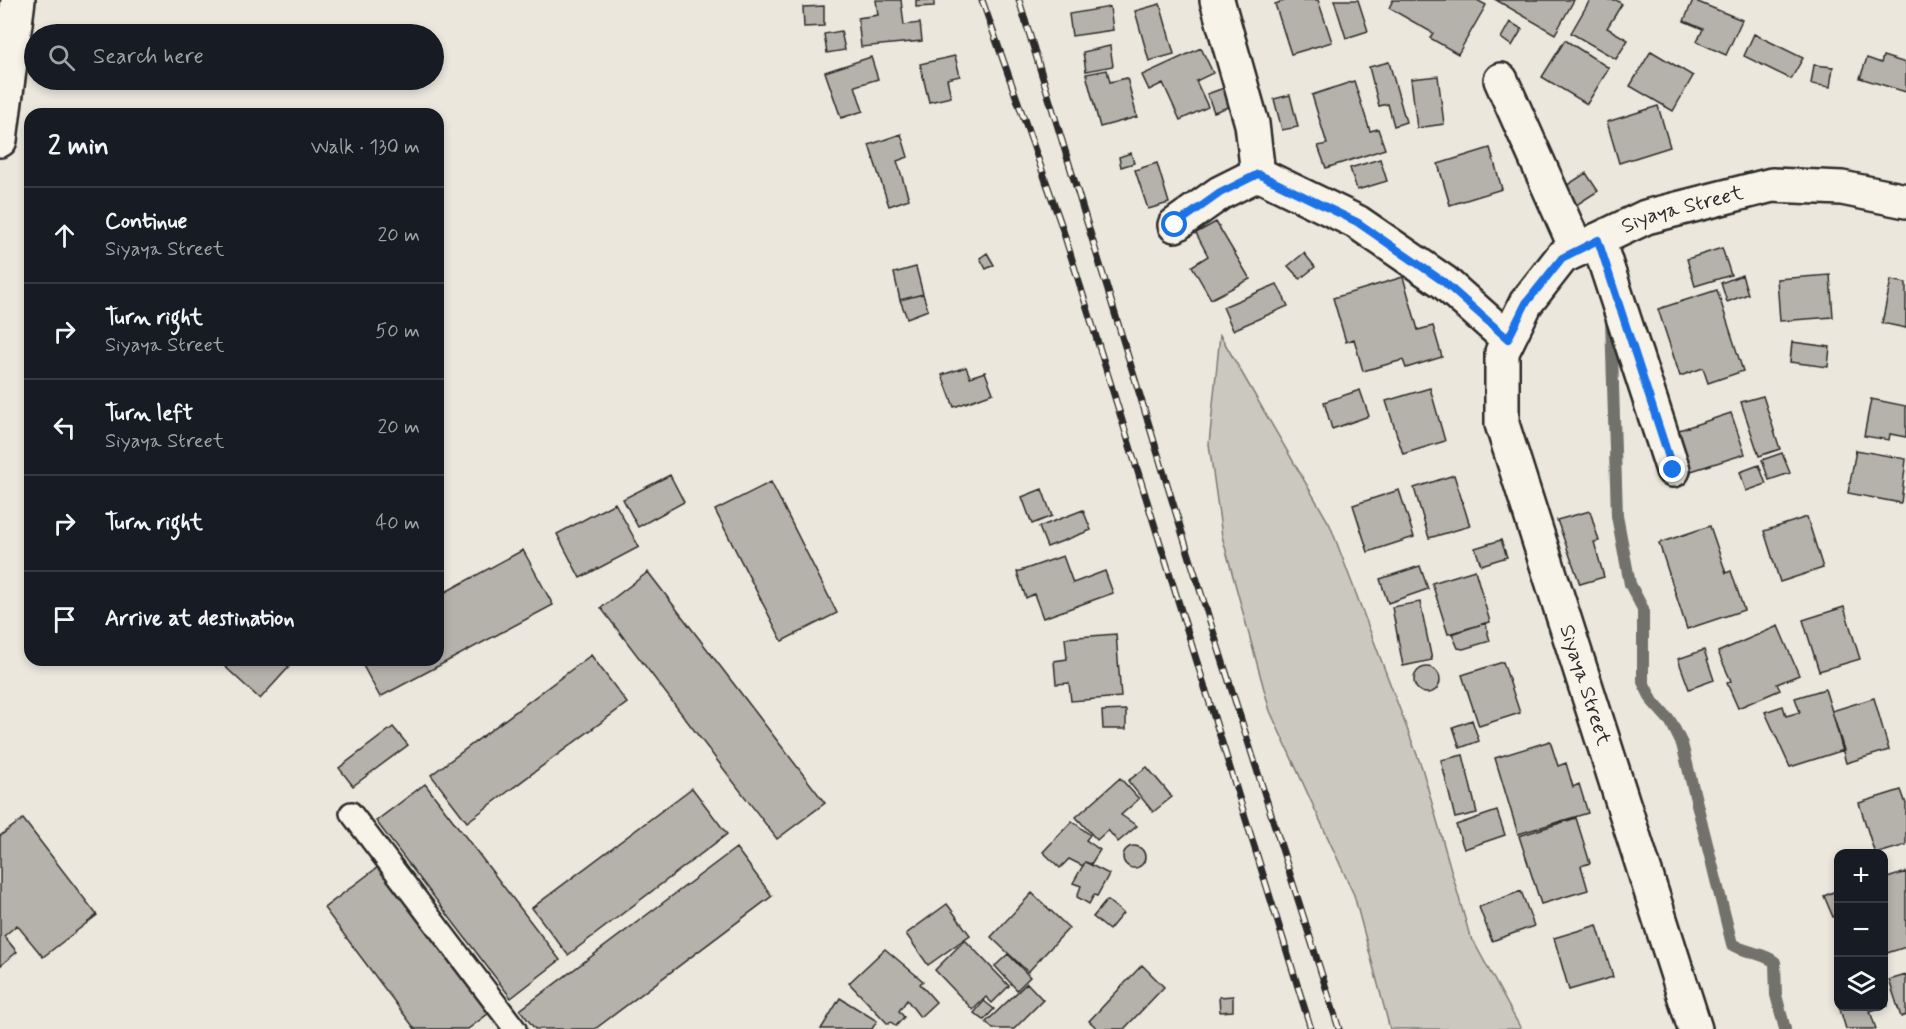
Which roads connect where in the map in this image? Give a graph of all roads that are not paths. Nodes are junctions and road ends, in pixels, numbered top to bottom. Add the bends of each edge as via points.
1 (18, 0) edge
2 (1217, 0) edge
3 (1501, 80) dead end
4 (0, 140) edge
5 (1258, 174) junction
6 (1906, 201) edge
7 (1175, 225) dead end
8 (1588, 245) junction
9 (1508, 339) junction
10 (1673, 470) dead end
11 (351, 813) dead end
12 (515, 1029) edge
13 (1695, 1029) edge

1 - 4 street
2 - 5 street via 1252,124
3 - 8 street
5 - 7 street via 1220,193
5 - 9 street via 1357,222 1444,282
6 - 8 street, Siyaya Street via 1842,188 1772,185 1646,217
8 - 9 street, Siyaya Street via 1562,258 1526,303
8 - 10 street
9 - 13 street, Siyaya Street via 1502,351 1502,424
11 - 12 lane

